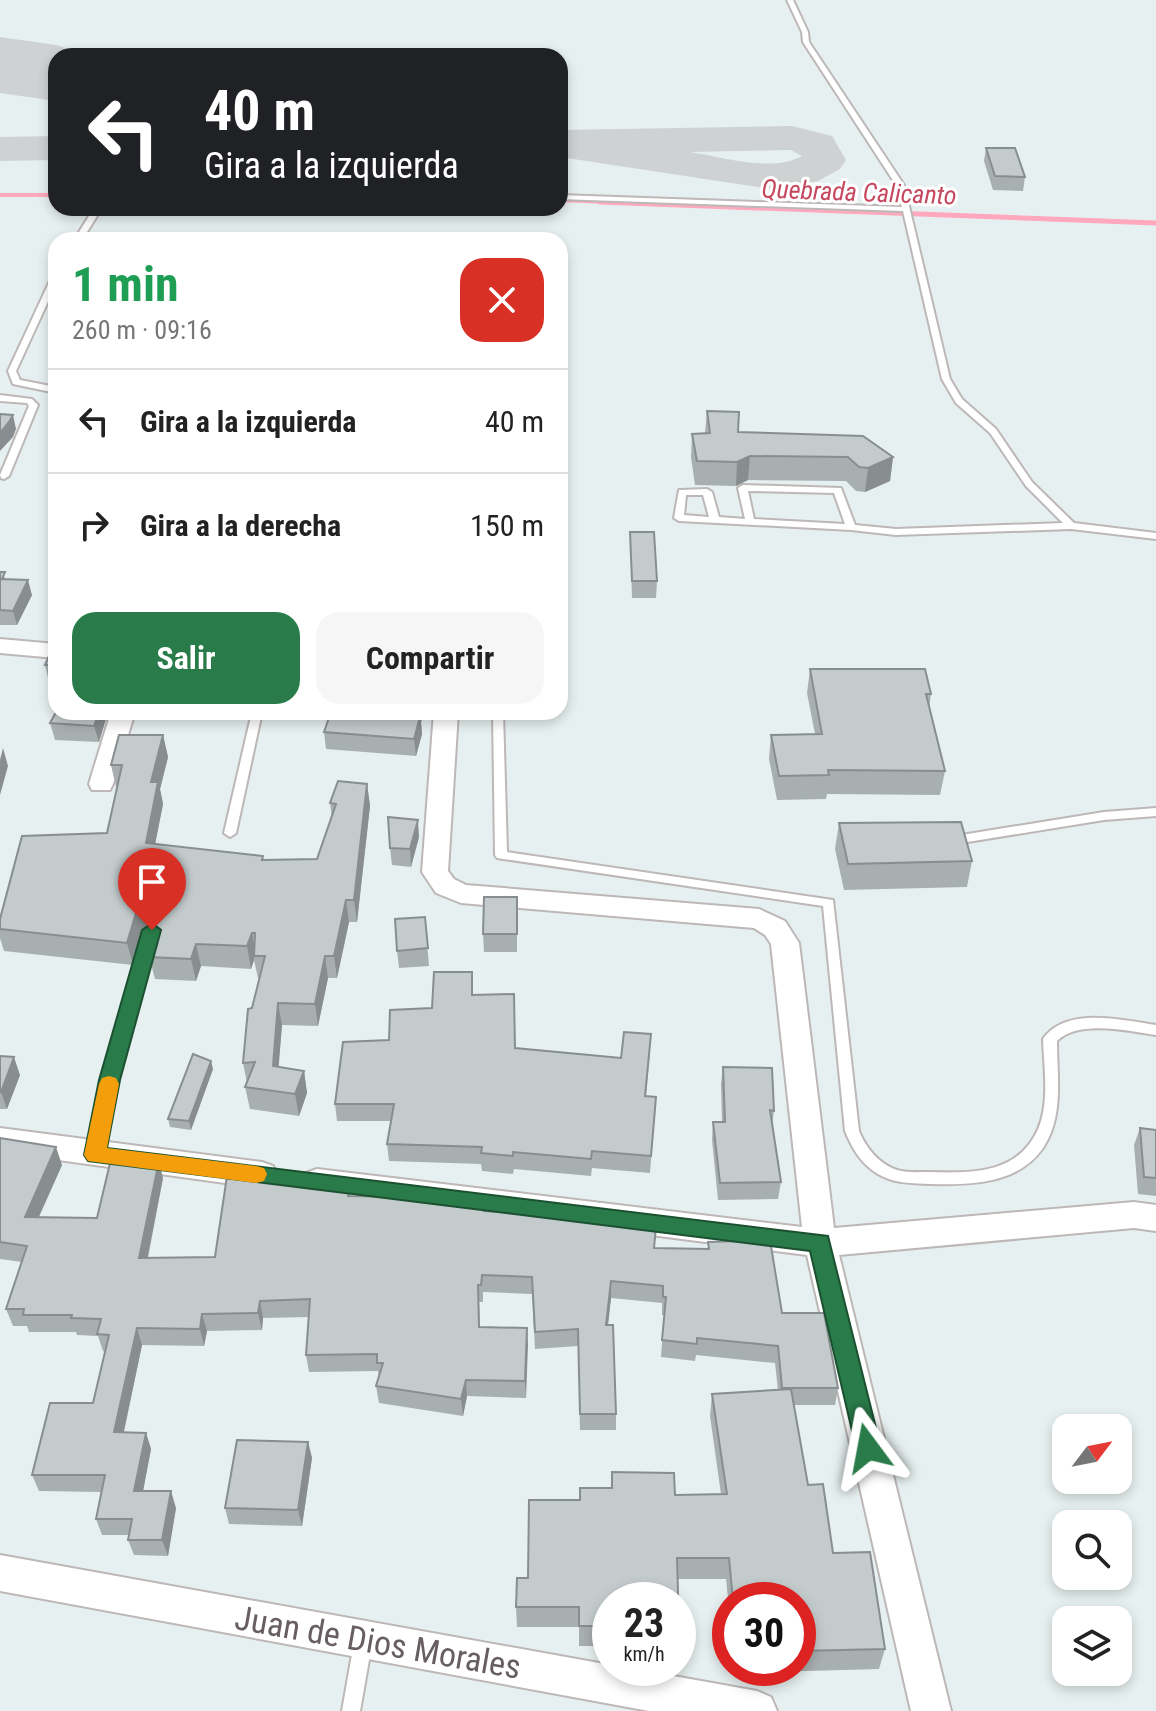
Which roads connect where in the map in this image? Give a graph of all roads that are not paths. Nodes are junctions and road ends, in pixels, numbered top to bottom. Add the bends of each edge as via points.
1 (790, 0) edge
2 (568, 197) edge
3 (908, 213) junction
4 (48, 293) edge
5 (48, 388) edge
6 (0, 398) edge
7 (4, 476) dead end
8 (715, 520) dead end
9 (750, 522) junction
10 (1071, 526) junction
11 (851, 527) junction
12 (1156, 536) edge
13 (0, 646) edge
14 (48, 650) edge
15 (121, 720) edge
16 (255, 720) edge
17 (445, 720) edge
18 (498, 720) edge
19 (101, 784) dead end
20 (1156, 812) edge
21 (230, 833) dead end
22 (938, 841) edge
23 (152, 930) edge
24 (1156, 1030) edge
25 (0, 1140) edge
26 (95, 1155) junction
27 (1156, 1218) edge
28 (820, 1243) junction
29 (0, 1573) edge
30 (364, 1639) junction
31 (351, 1711) edge
32 (757, 1711) edge
33 (931, 1711) edge

1 - 3 lane via 806,42 900,185
2 - 3 lane
3 - 10 lane via 946,379 959,401 993,431 1029,484
4 - 5 lane via 12,371 16,382
6 - 7 lane via 34,405
8 - 9 lane
9 - 11 lane
9 - 11 lane via 743,488 798,488 838,490
10 - 11 lane via 896,532
10 - 12 lane
13 - 14 street
15 - 19 street
16 - 21 lane
17 - 28 street via 435,872 445,886 461,894 759,919 775,928 785,943
18 - 24 lane via 501,855 829,903 852,1131 862,1152 884,1170 899,1177 974,1179 1007,1170 1031,1152 1045,1130 1054,1031 1093,1024
20 - 22 lane
23 - 26 lane
25 - 26 street
26 - 28 street
27 - 28 street via 1134,1215
28 - 33 street
29 - 30 street, Juan de Dios Morales
30 - 31 lane
30 - 32 street, Juan de Dios Morales

